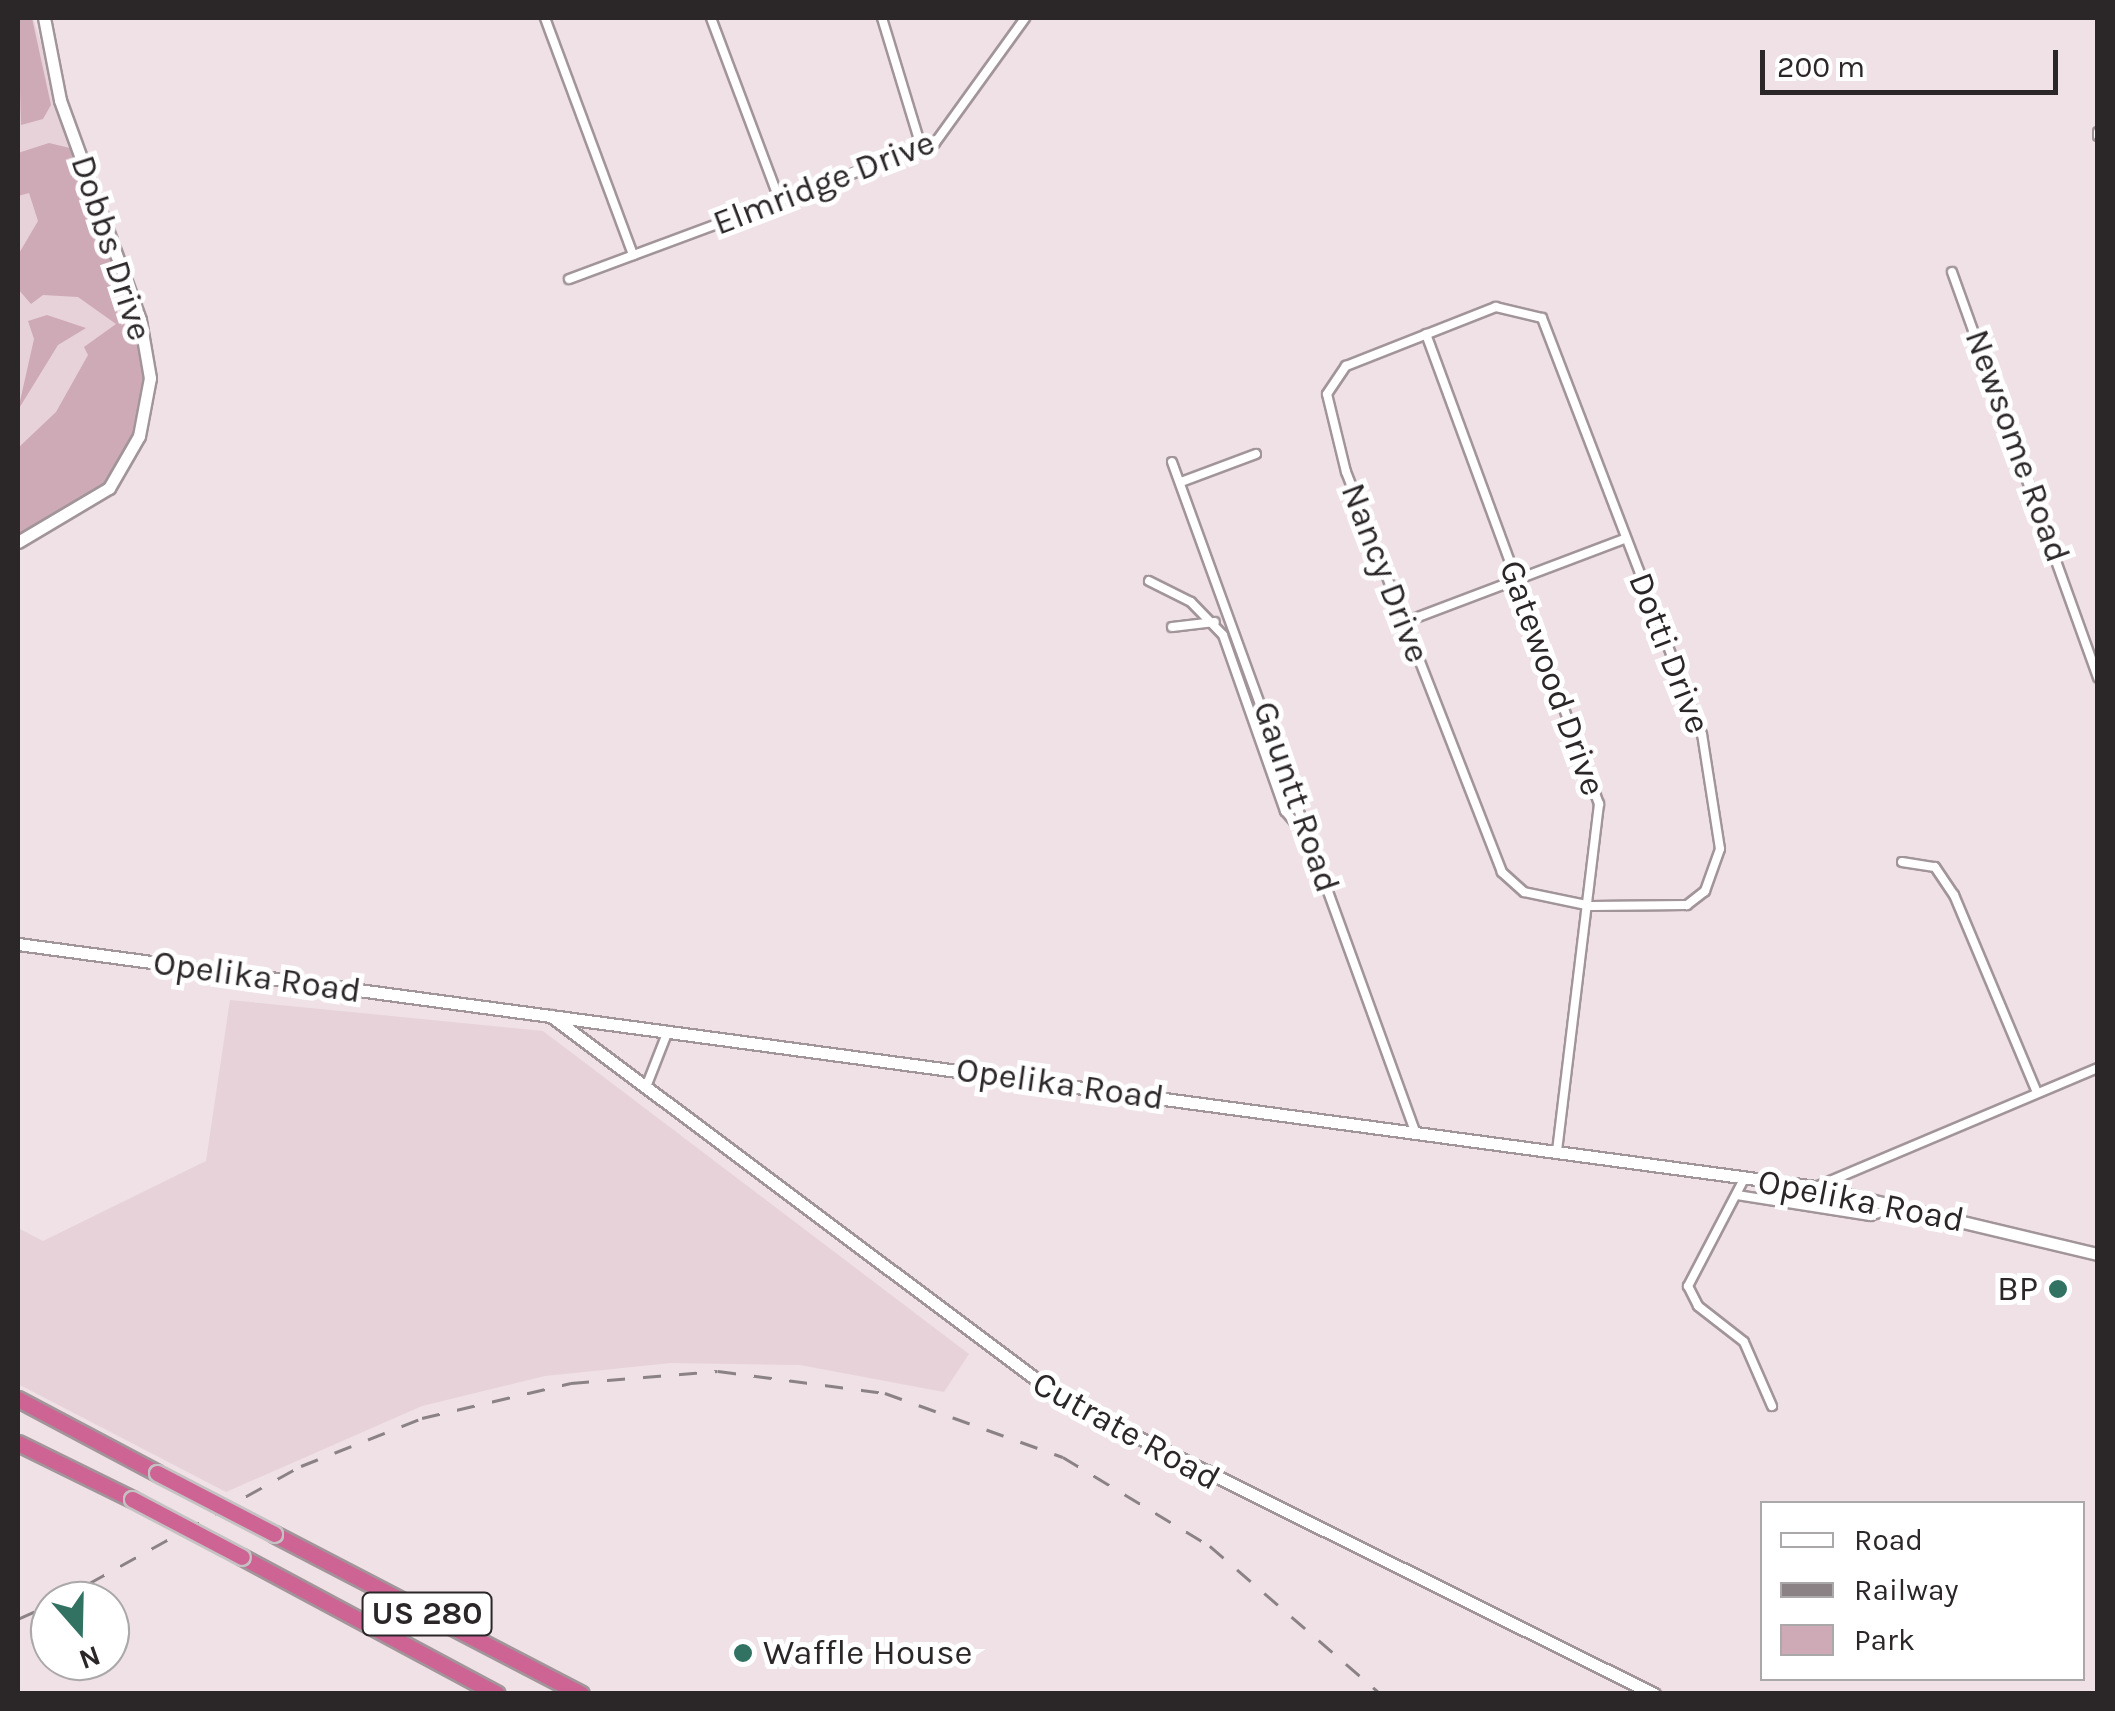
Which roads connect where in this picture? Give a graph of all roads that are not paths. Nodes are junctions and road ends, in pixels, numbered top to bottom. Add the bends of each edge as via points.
1 (44, 18) edge
2 (545, 18) edge
3 (711, 18) edge
4 (882, 18) edge
5 (1025, 18) edge
6 (922, 150) junction
7 (780, 202) junction
8 (633, 256) junction
9 (1952, 272) dead end
10 (569, 279) dead end
11 (1532, 312) joint
12 (1426, 334) junction
13 (1256, 454) dead end
14 (1172, 462) dead end
15 (1181, 482) junction
16 (1624, 538) junction
17 (18, 542) edge
18 (1150, 580) dead end
19 (1518, 581) junction
20 (1215, 622) junction
21 (1402, 622) junction
22 (1172, 627) dead end
23 (2098, 677) edge
24 (1298, 826) junction
25 (1902, 862) dead end
26 (1591, 906) junction
27 (18, 944) edge
28 (551, 1016) junction
29 (668, 1032) junction
30 (2098, 1068) edge
31 (645, 1091) junction
32 (2037, 1092) junction
33 (1416, 1134) junction
34 (1556, 1152) junction
35 (1744, 1180) junction
36 (1816, 1187) junction
37 (1737, 1196) junction
38 (1902, 1205) junction
39 (2098, 1254) edge
40 (18, 1399) edge
41 (1772, 1406) dead end
42 (19, 1444) edge
43 (498, 1694) edge
44 (581, 1694) edge
45 (1654, 1694) edge

1 - 17 main road, Dobbs Drive via 60,100 140,320 150,378 138,436 109,488
2 - 8 street
3 - 7 street
4 - 6 street
5 - 6 street, Elmridge Drive via 950,133
6 - 7 street, Elmridge Drive
7 - 8 street, Elmridge Drive
8 - 10 street, Elmridge Drive
9 - 23 street, Newsome Road
11 - 12 street, Nancy Drive via 1496,307
11 - 16 street, Dotti Drive via 1557,351
12 - 19 street, Gatewood Drive
12 - 21 street, Nancy Drive via 1346,366 1327,394
13 - 15 street
14 - 15 street, Gauntt Road
15 - 24 street, Gauntt Road
16 - 19 street
16 - 26 street, Dotti Drive via 1702,734 1720,849 1705,891 1687,906
18 - 20 street
19 - 21 street
19 - 26 street, Gatewood Drive via 1594,780
20 - 22 street
20 - 24 street via 1285,811
21 - 26 street, Nancy Drive via 1502,872 1524,892
24 - 33 street, Gauntt Road via 1366,978
25 - 32 street via 1942,875
26 - 34 street, Gatewood Drive
27 - 28 main road, Opelika Road
28 - 29 main road, Opelika Road
28 - 31 main road, Cutrate Road
29 - 31 street
29 - 33 main road, Opelika Road
30 - 32 street
31 - 45 main road, Cutrate Road via 1065,1401
32 - 36 street
33 - 34 main road, Opelika Road
34 - 35 main road, Opelika Road
35 - 36 main road, Opelika Road
35 - 37 street
36 - 38 main road, Opelika Road
37 - 38 street via 1870,1216
37 - 41 street via 1688,1286 1698,1306 1744,1342
38 - 39 main road, Opelika Road
40 - 44 highway, US 280, bridge
42 - 43 highway, US 280, bridge

